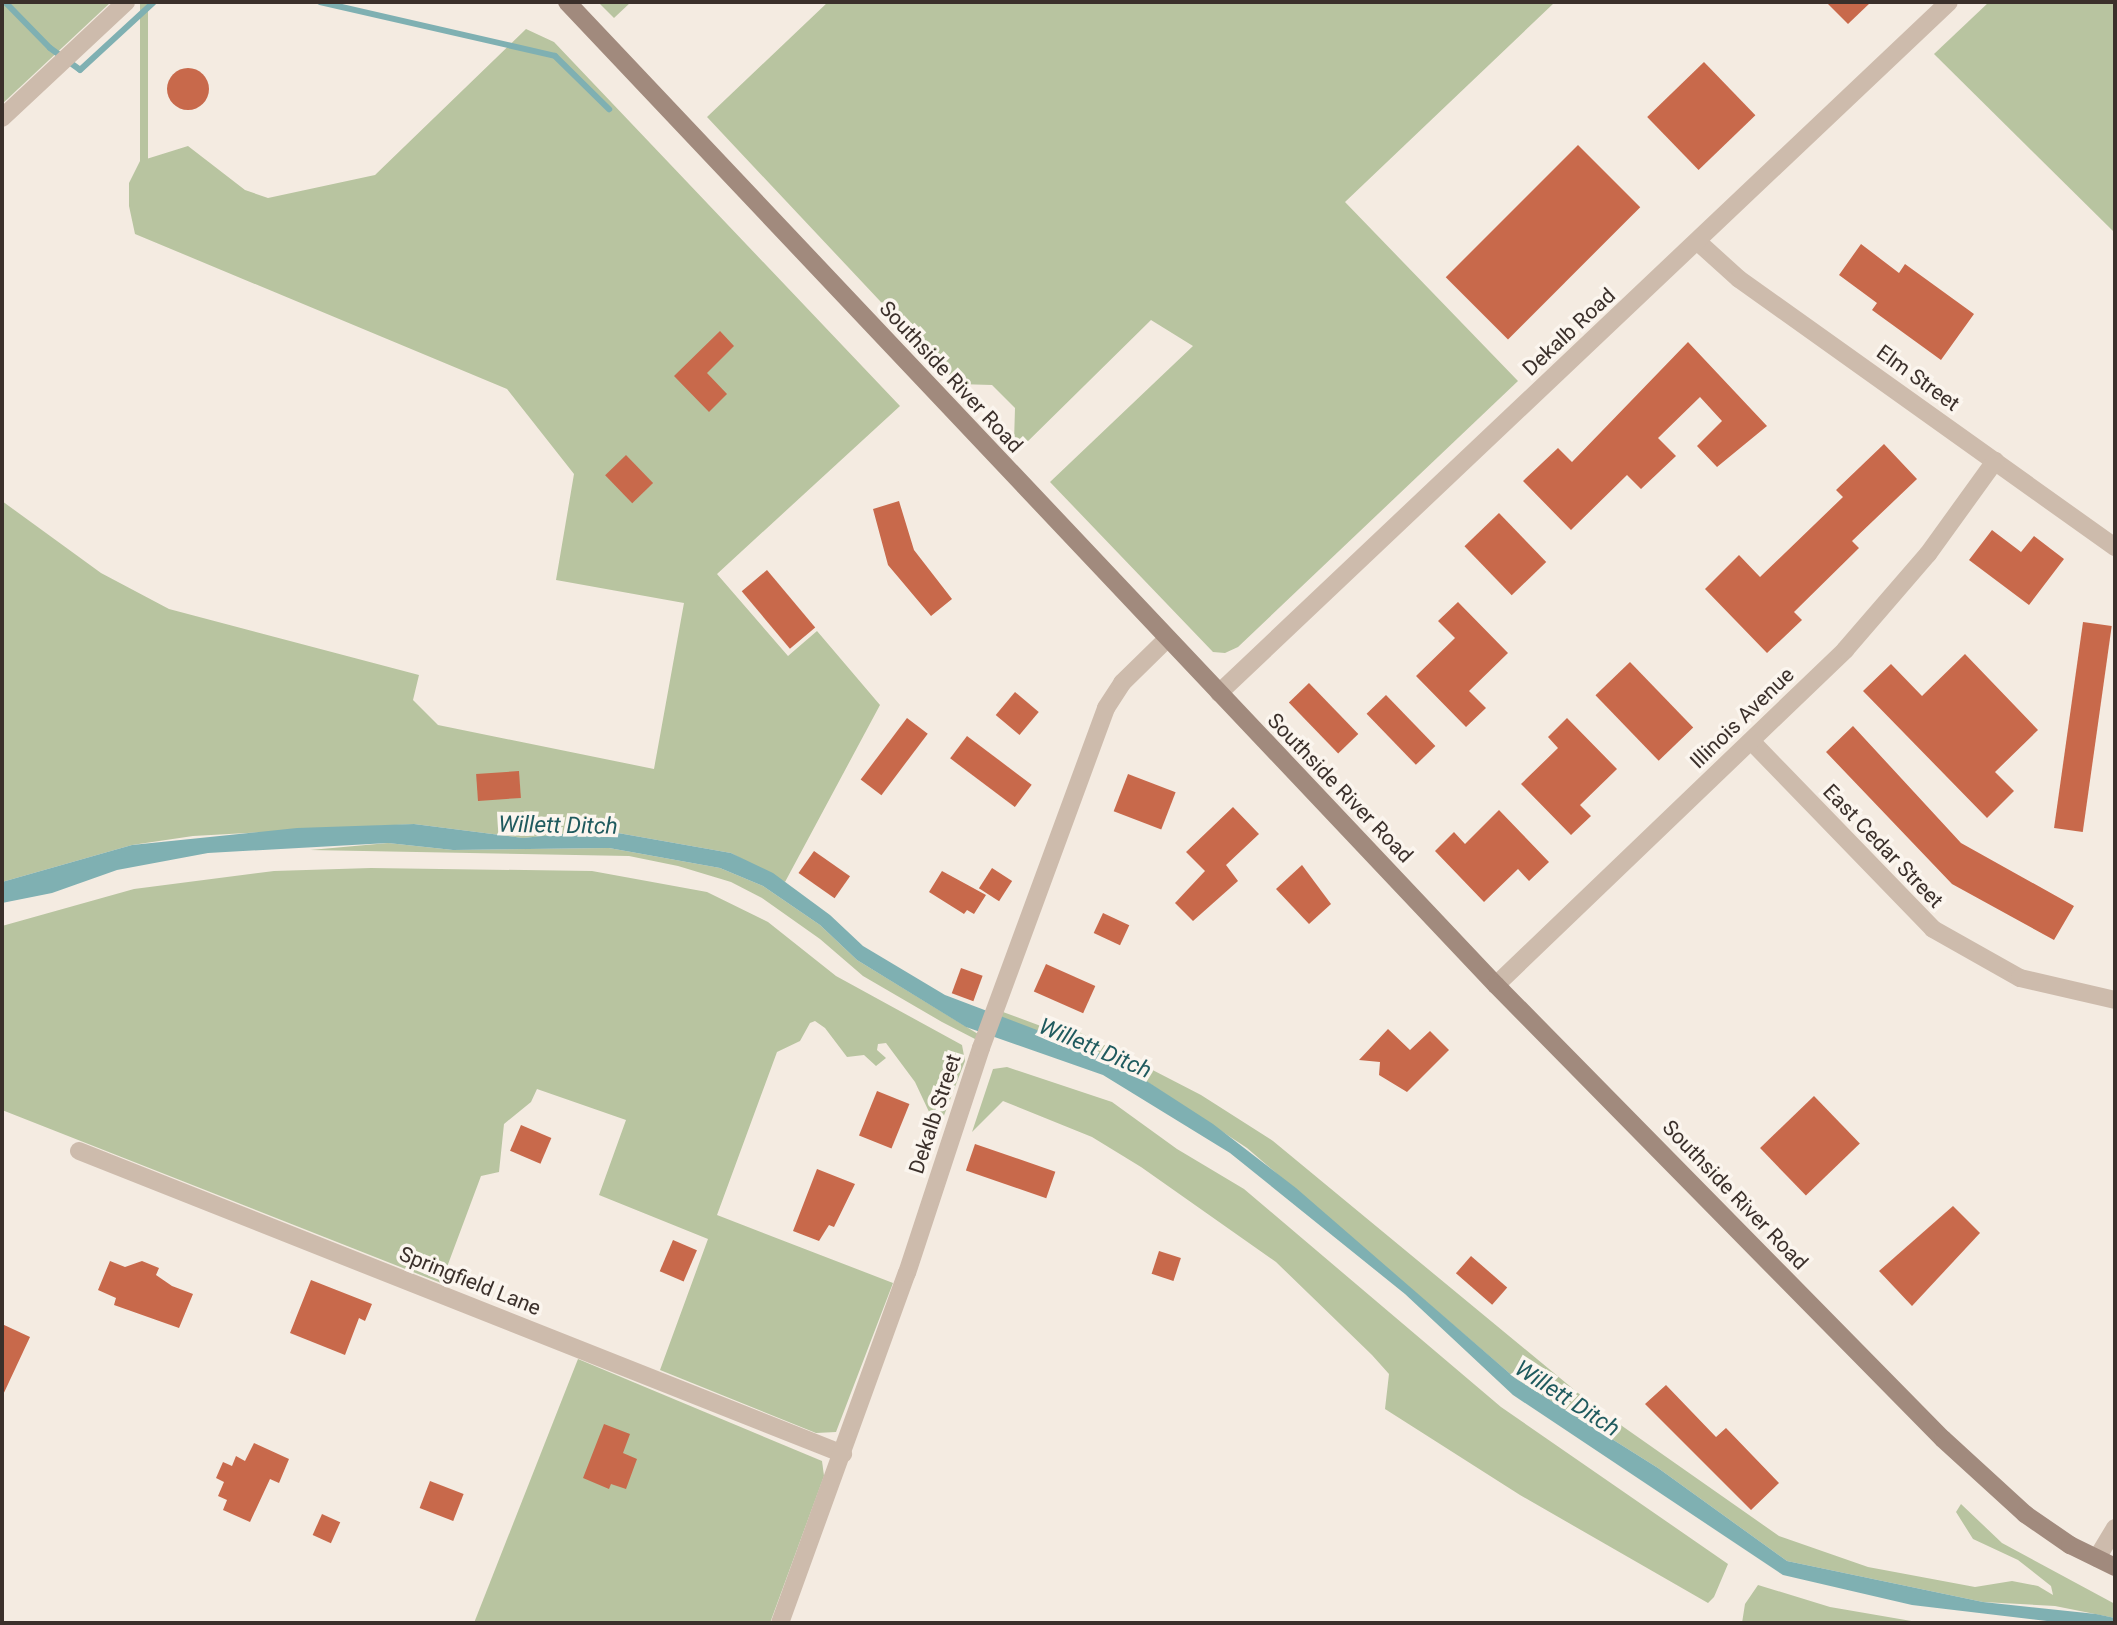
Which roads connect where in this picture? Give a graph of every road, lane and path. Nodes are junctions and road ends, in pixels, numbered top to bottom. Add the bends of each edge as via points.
1 (126, 2) edge
2 (566, 2) edge
3 (1948, 2) edge
4 (2, 118) edge
5 (1698, 242) junction
6 (1995, 461) junction
7 (2115, 547) edge
8 (1167, 639) junction
9 (1219, 693) junction
10 (1752, 742) junction
11 (1496, 985) junction
12 (2115, 1000) edge
13 (79, 1151) dead end
14 (843, 1454) junction
15 (2115, 1528) edge
16 (2097, 1558) junction
17 (2115, 1567) edge
18 (780, 1623) edge

1 - 4 street
2 - 8 main road, Southside River Road
3 - 5 street, Dekalb Road
5 - 6 street, Elm Street via 1728,271
5 - 9 street, Dekalb Road
6 - 7 street, Elm Street
6 - 10 street, Illinois Avenue via 1888,603
8 - 9 main road, Southside River Road
8 - 14 street, Dekalb Street via 1122,683 1106,708 984,1043
9 - 11 main road, Southside River Road
10 - 11 street, Illinois Avenue
10 - 12 street, East Cedar Street via 1933,929 2020,978
11 - 16 main road, Southside River Road via 1972,1469 2049,1532
13 - 14 street, Springfield Lane
14 - 18 street, Dekalb Street
15 - 16 street
16 - 17 main road, Southside River Road

